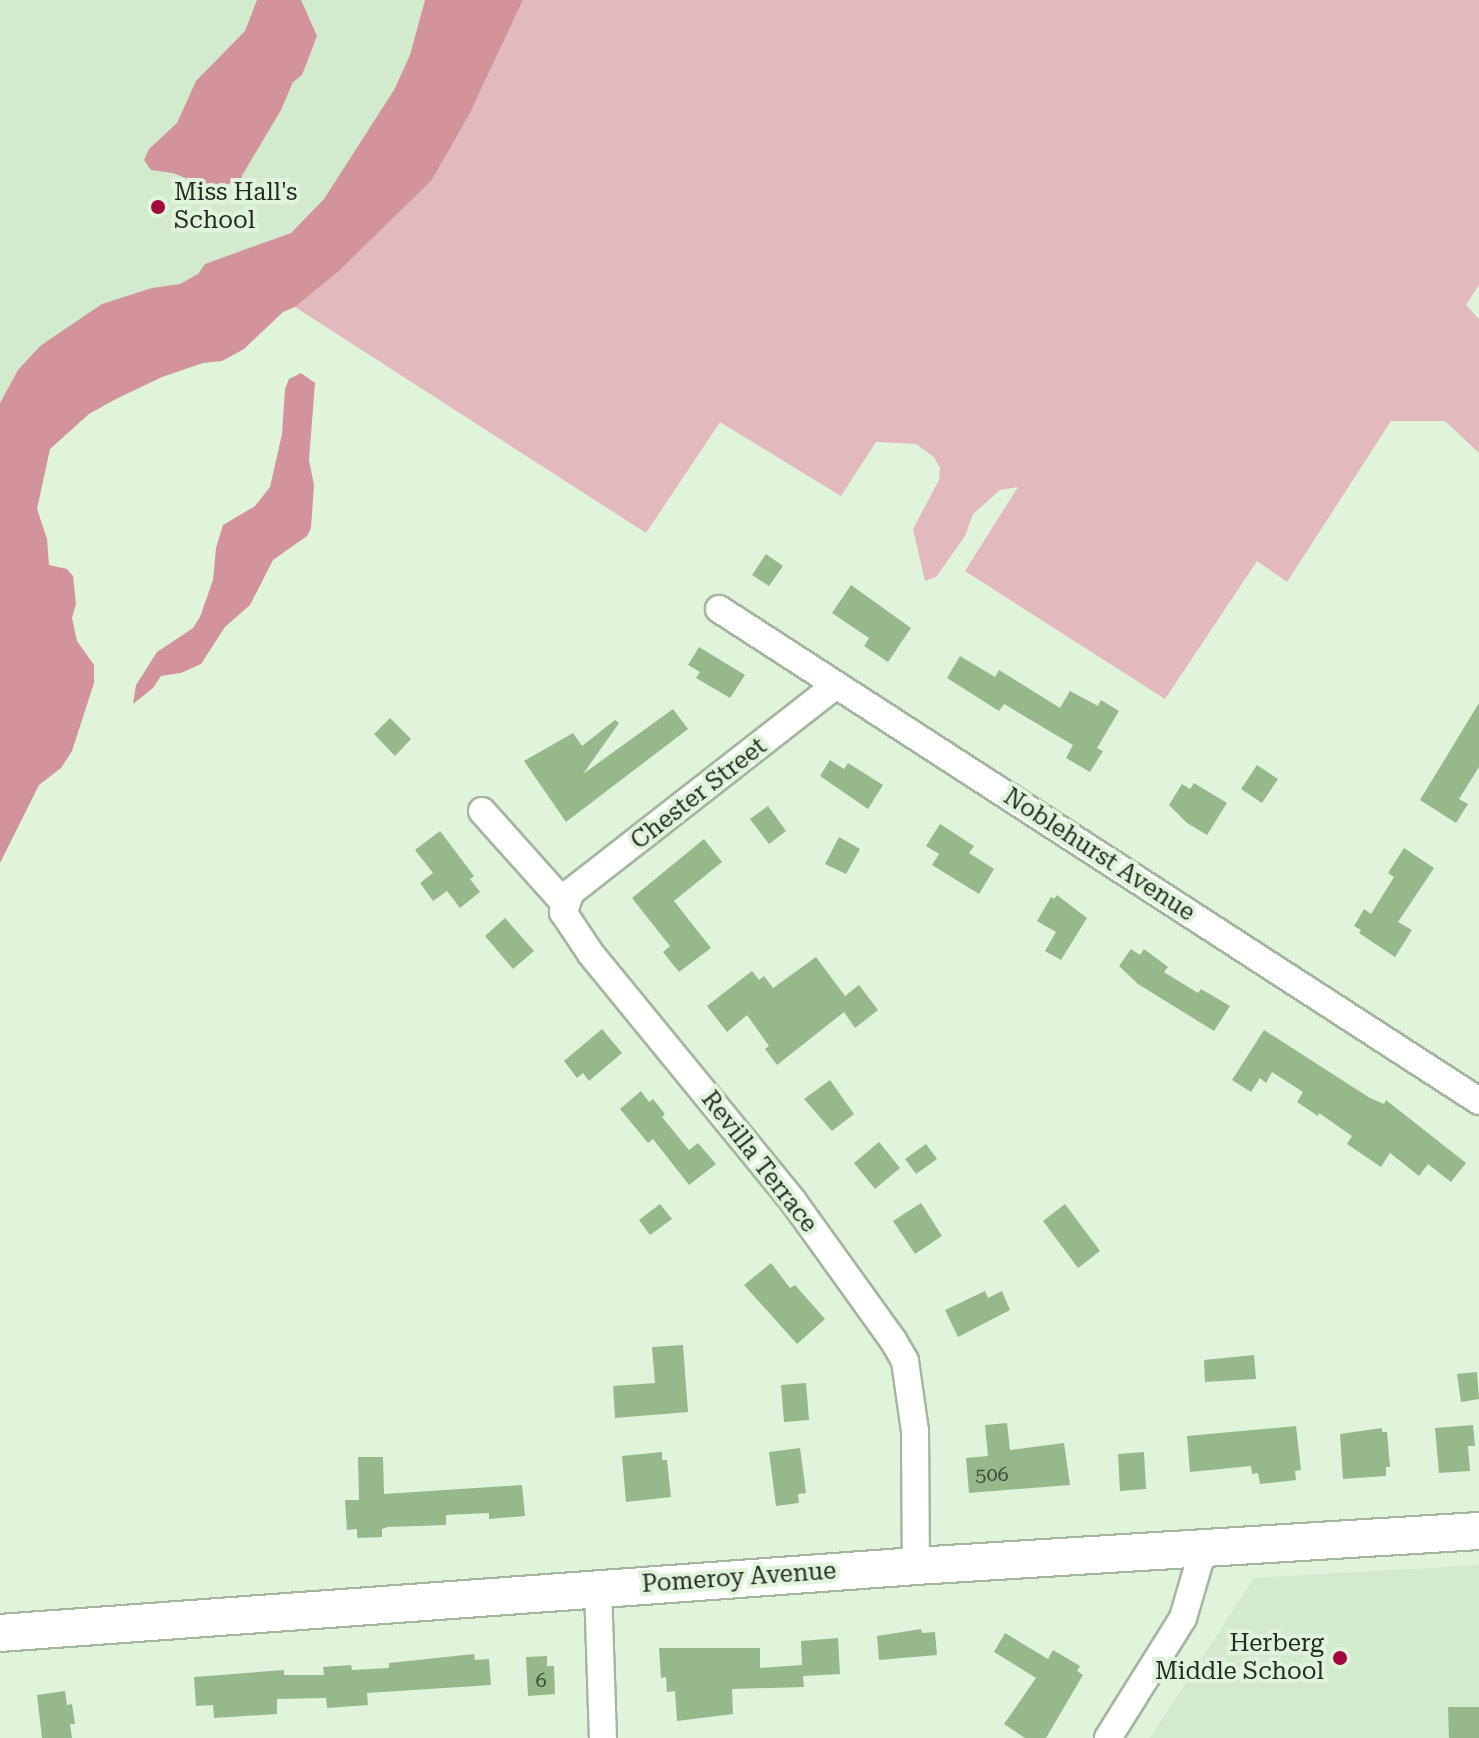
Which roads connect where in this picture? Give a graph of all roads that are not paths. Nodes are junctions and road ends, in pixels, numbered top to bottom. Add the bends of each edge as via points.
1 (719, 609) dead end
2 (836, 685) junction
3 (482, 811) dead end
4 (566, 905) junction
5 (1479, 1101) edge
6 (1479, 1531) edge
7 (1204, 1546) junction
8 (916, 1566) junction
9 (598, 1588) junction
10 (0, 1633) edge
11 (603, 1738) edge
12 (1108, 1738) edge

1 - 2 street, Noblehurst Avenue
2 - 4 street, Chester Street via 571,892
2 - 5 street, Noblehurst Avenue
3 - 4 street, Revilla Terrace
4 - 8 street, Revilla Terrace via 563,912 591,954 793,1201 905,1361 915,1431
6 - 7 street, Pomeroy Avenue
7 - 8 street, Pomeroy Avenue
7 - 12 street via 1183,1618
8 - 9 street, Pomeroy Avenue
9 - 10 street, Pomeroy Avenue
9 - 11 street

